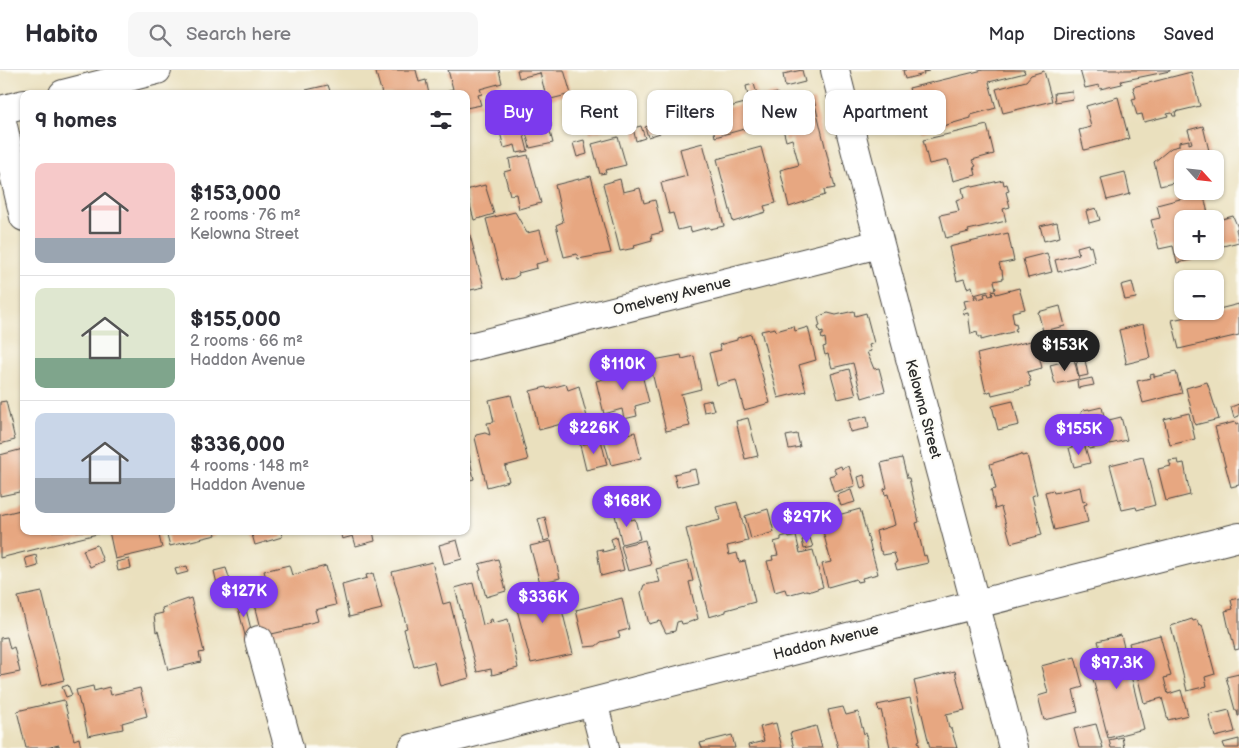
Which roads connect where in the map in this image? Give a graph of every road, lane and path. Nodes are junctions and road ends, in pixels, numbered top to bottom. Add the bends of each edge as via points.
1 (157, 70) edge
2 (835, 70) edge
3 (80, 90) edge
4 (20, 105) edge
5 (0, 111) edge
6 (20, 199) edge
7 (879, 244) junction
8 (470, 347) edge
9 (1239, 537) edge
10 (976, 604) junction
11 (259, 640) dead end
12 (593, 702) junction
13 (290, 748) edge
14 (413, 748) edge
15 (605, 748) edge
16 (1013, 748) edge

1 - 3 street
2 - 7 street, Kelowna Street
4 - 5 street
5 - 6 street
7 - 8 street, Omelveny Avenue
7 - 10 street, Kelowna Street
9 - 10 street, Haddon Avenue
10 - 12 street, Haddon Avenue
10 - 16 street, Kelowna Street
11 - 13 street
12 - 14 street, Haddon Avenue
12 - 15 street

